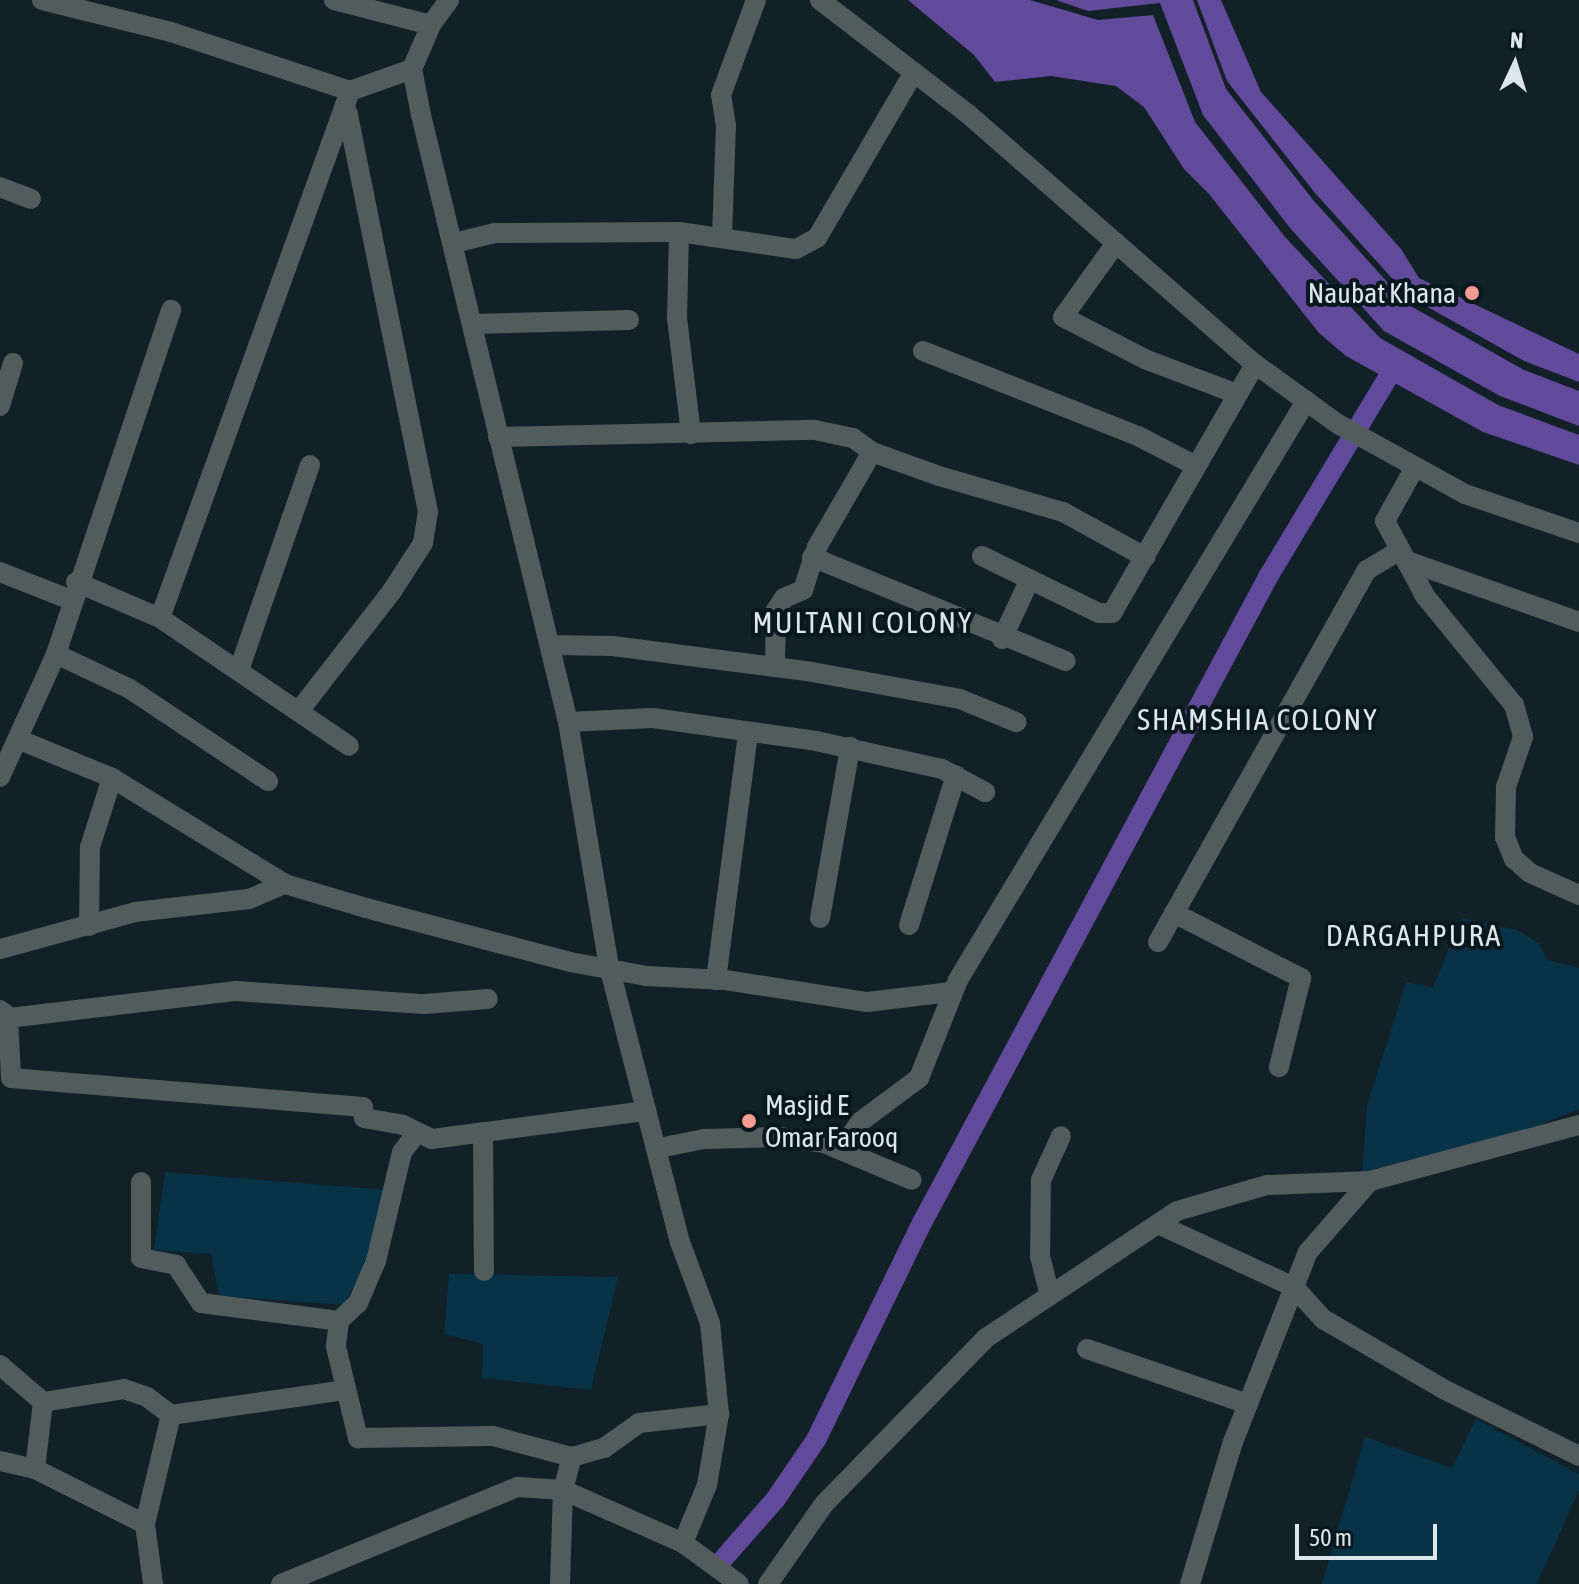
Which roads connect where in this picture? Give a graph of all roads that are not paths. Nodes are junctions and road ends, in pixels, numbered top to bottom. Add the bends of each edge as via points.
1 (42, 0) edge
2 (334, 0) edge
3 (449, 0) edge
4 (756, 0) edge
5 (820, 0) edge
6 (431, 25) junction
7 (412, 69) junction
8 (914, 72) junction
9 (348, 102) junction
10 (0, 187) edge
11 (31, 199) dead end
12 (679, 232) junction
13 (722, 238) junction
14 (454, 243) junction
15 (1116, 243) junction
16 (171, 310) dead end
17 (629, 320) dead end
18 (472, 324) junction
19 (923, 351) dead end
20 (13, 363) dead end
21 (1255, 364) junction
22 (1237, 394) junction
23 (1306, 401) junction
24 (0, 406) edge
25 (691, 434) junction
26 (498, 437) junction
27 (872, 452) junction
28 (1409, 462) junction
29 (310, 465) dead end
30 (1196, 466) junction
31 (1579, 533) edge
32 (982, 556) dead end
33 (1404, 556) junction
34 (812, 557) junction
35 (1145, 557) junction
36 (0, 572) edge
37 (1030, 579) junction
38 (74, 591) junction
39 (160, 618) junction
40 (1579, 622) edge
41 (1002, 639) junction
42 (550, 645) junction
43 (56, 654) junction
44 (1065, 661) dead end
45 (775, 666) junction
46 (239, 670) junction
47 (299, 711) junction
48 (568, 722) junction
49 (1016, 722) dead end
50 (748, 733) junction
51 (20, 740) junction
52 (349, 746) dead end
53 (850, 747) junction
54 (956, 775) junction
55 (0, 777) edge
56 (112, 778) junction
57 (268, 781) dead end
58 (985, 792) dead end
59 (285, 884) junction
60 (1579, 895) edge
61 (1174, 913) junction
62 (820, 918) dead end
63 (909, 925) dead end
64 (89, 926) junction
65 (1158, 942) dead end
66 (0, 949) edge
67 (609, 966) junction
68 (716, 980) junction
69 (951, 992) junction
70 (488, 999) dead end
71 (3, 1015) edge
72 (1279, 1067) dead end
73 (646, 1111) junction
74 (1579, 1125) edge
75 (483, 1132) junction
76 (415, 1135) junction
77 (1061, 1136) dead end
78 (659, 1148) junction
79 (841, 1150) junction
80 (912, 1180) dead end
81 (1370, 1181) junction
82 (141, 1182) dead end
83 (1158, 1224) junction
84 (484, 1271) dead end
85 (1294, 1287) junction
86 (1049, 1292) junction
87 (339, 1321) junction
88 (1087, 1349) dead end
89 (0, 1365) edge
90 (344, 1390) junction
91 (43, 1402) junction
92 (1248, 1404) junction
93 (719, 1414) junction
94 (171, 1415) junction
95 (1579, 1456) edge
96 (572, 1457) junction
97 (0, 1461) edge
98 (35, 1469) junction
99 (563, 1490) junction
100 (145, 1524) junction
101 (683, 1543) junction
102 (153, 1584) edge
103 (281, 1584) edge
104 (560, 1584) edge
105 (739, 1584) edge
106 (768, 1584) edge
107 (1190, 1584) edge

1 - 9 street via 184,36
2 - 6 street
3 - 6 street
4 - 13 street via 721,95 726,126
5 - 8 street
6 - 7 street
7 - 9 street
7 - 14 street
8 - 13 street via 817,238 796,249
8 - 15 street
9 - 39 street
9 - 47 street via 428,512 423,543 392,591
10 - 11 street
12 - 13 street
12 - 14 street via 495,233
12 - 25 street via 677,318
14 - 18 street
15 - 21 street
15 - 22 street via 1063,317 1147,360
16 - 38 street
17 - 18 street
18 - 26 street
19 - 30 street via 1138,436
20 - 24 street
21 - 22 street
21 - 23 street
22 - 30 street
23 - 28 street
23 - 69 street
25 - 26 street
25 - 27 street via 815,430 853,438
26 - 42 street
27 - 34 street
27 - 35 street via 1063,512
28 - 31 street via 1465,494
28 - 33 street via 1385,521
29 - 46 street
30 - 35 street
32 - 37 street
33 - 40 street
33 - 60 street via 1425,596 1514,705 1523,737 1506,787 1505,837 1514,859 1530,873
33 - 61 street via 1367,570
34 - 41 street
34 - 45 street via 803,590 784,598 776,610
35 - 37 street via 1112,613
36 - 38 street
37 - 41 street
38 - 39 street
38 - 43 street
39 - 46 street
41 - 44 street
42 - 45 street via 613,646
42 - 48 street
43 - 51 street
43 - 57 street via 130,689
45 - 49 street via 960,699
46 - 47 street
47 - 52 street
48 - 50 street via 620,716
48 - 67 street
50 - 53 street
50 - 68 street
51 - 55 street
51 - 56 street
53 - 54 street
53 - 62 street
54 - 58 street
54 - 63 street
56 - 59 street
56 - 64 street via 90,847
59 - 64 street via 249,899 135,912
59 - 67 street via 570,962
61 - 65 street
61 - 72 street via 1301,978
64 - 66 street
67 - 68 street via 646,976
67 - 73 street
68 - 69 street via 867,1002
69 - 79 street via 919,1078 860,1122
70 - 71 street via 424,1004 236,991
71 - 76 street via 11,1078 363,1107 364,1118 403,1125
73 - 75 street
73 - 78 street
74 - 81 street
75 - 76 street via 432,1139
75 - 84 street
76 - 87 street via 402,1152 376,1261 358,1303
77 - 86 street via 1041,1180 1040,1257
78 - 79 street via 704,1139 779,1137
78 - 93 street via 680,1242 710,1323
79 - 80 street
81 - 83 street via 1267,1185 1177,1211
81 - 85 street via 1308,1252
82 - 87 street via 141,1258 176,1265 201,1303
83 - 85 street
83 - 86 street
85 - 92 street
85 - 95 street via 1323,1319 1445,1390
86 - 106 street via 986,1338 824,1504
87 - 90 street via 336,1347
88 - 92 street
89 - 91 street
90 - 94 street
90 - 96 street via 358,1438 493,1436
91 - 94 street via 124,1389 147,1397
91 - 98 street
92 - 107 street
93 - 96 street via 639,1423 604,1448
93 - 101 street via 707,1485
94 - 100 street
96 - 99 street
97 - 98 street
98 - 100 street
99 - 101 street
99 - 103 street via 518,1487
99 - 104 street
100 - 102 street
101 - 105 street

